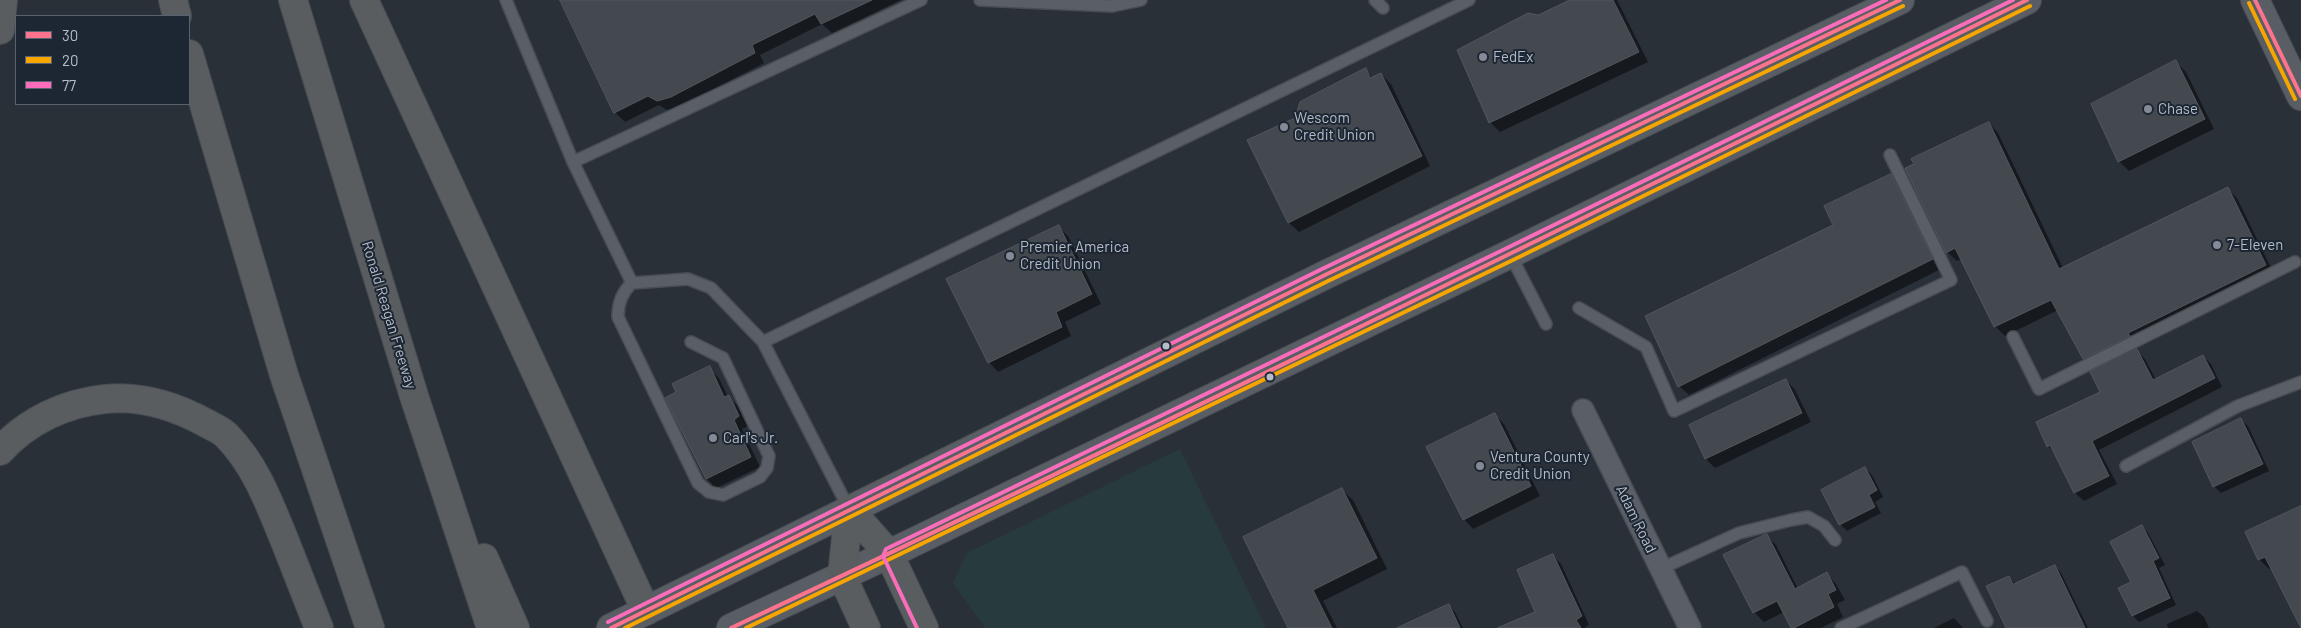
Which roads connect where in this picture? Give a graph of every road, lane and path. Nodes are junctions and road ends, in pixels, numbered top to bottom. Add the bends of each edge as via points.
1 (3, 0) edge
2 (172, 0) edge
3 (293, 0) edge
4 (364, 0) edge
5 (506, 0) edge
6 (921, 0) edge
7 (980, 0) edge
8 (1141, 0) edge
9 (1469, 0) edge
10 (1900, 0) edge
11 (2027, 0) edge
12 (2255, 0) edge
13 (177, 15) edge
14 (0, 30) edge
15 (190, 57) edge
16 (2301, 96) edge
17 (1890, 155) dead end
18 (573, 162) junction
19 (1510, 254) junction
20 (2295, 262) dead end
21 (632, 283) junction
22 (1579, 308) dead end
23 (1546, 324) dead end
24 (2013, 336) dead end
25 (691, 342) dead end
26 (763, 342) junction
27 (2301, 382) edge
28 (1583, 410) dead end
29 (0, 451) edge
30 (2126, 466) dead end
31 (849, 509) junction
32 (1835, 540) dead end
33 (889, 554) junction
34 (1660, 569) junction
35 (842, 576) junction
36 (646, 611) junction
37 (1987, 620) dead end
38 (500, 621) edge
39 (319, 628) edge
40 (370, 628) edge
41 (611, 628) edge
42 (731, 628) edge
43 (866, 628) edge
44 (924, 628) edge
45 (1690, 628) edge
46 (1841, 628) edge

1 - 14 highway
2 - 13 highway
3 - 38 highway, Ronald Reagan Freeway via 414,396
4 - 36 highway
5 - 18 lane
6 - 18 lane
7 - 8 lane via 1112,6
9 - 26 lane
10 - 31 main road via 1325,275
11 - 19 main road
12 - 16 main road
15 - 40 highway via 284,375
17 - 22 lane via 1951,280 1674,411 1646,347
18 - 21 lane
19 - 23 lane
19 - 33 main road
20 - 24 lane via 2039,389
21 - 25 lane via 618,306 618,317 698,484 709,492 723,495 760,477 767,468 769,456 723,358
21 - 26 lane via 688,279 711,288
26 - 31 lane
27 - 30 lane via 2238,406
28 - 34 street, Adam Road
29 - 39 highway via 14,436 45,416 84,401 122,397 154,401 188,413 225,434 249,464 269,500
31 - 33 highway
31 - 35 highway
31 - 36 main road
32 - 34 lane via 1824,526 1808,517 1739,533
33 - 35 main road
33 - 44 highway
34 - 45 street, Adam Road
35 - 42 main road
35 - 43 highway
36 - 41 main road
37 - 46 lane via 1962,572

